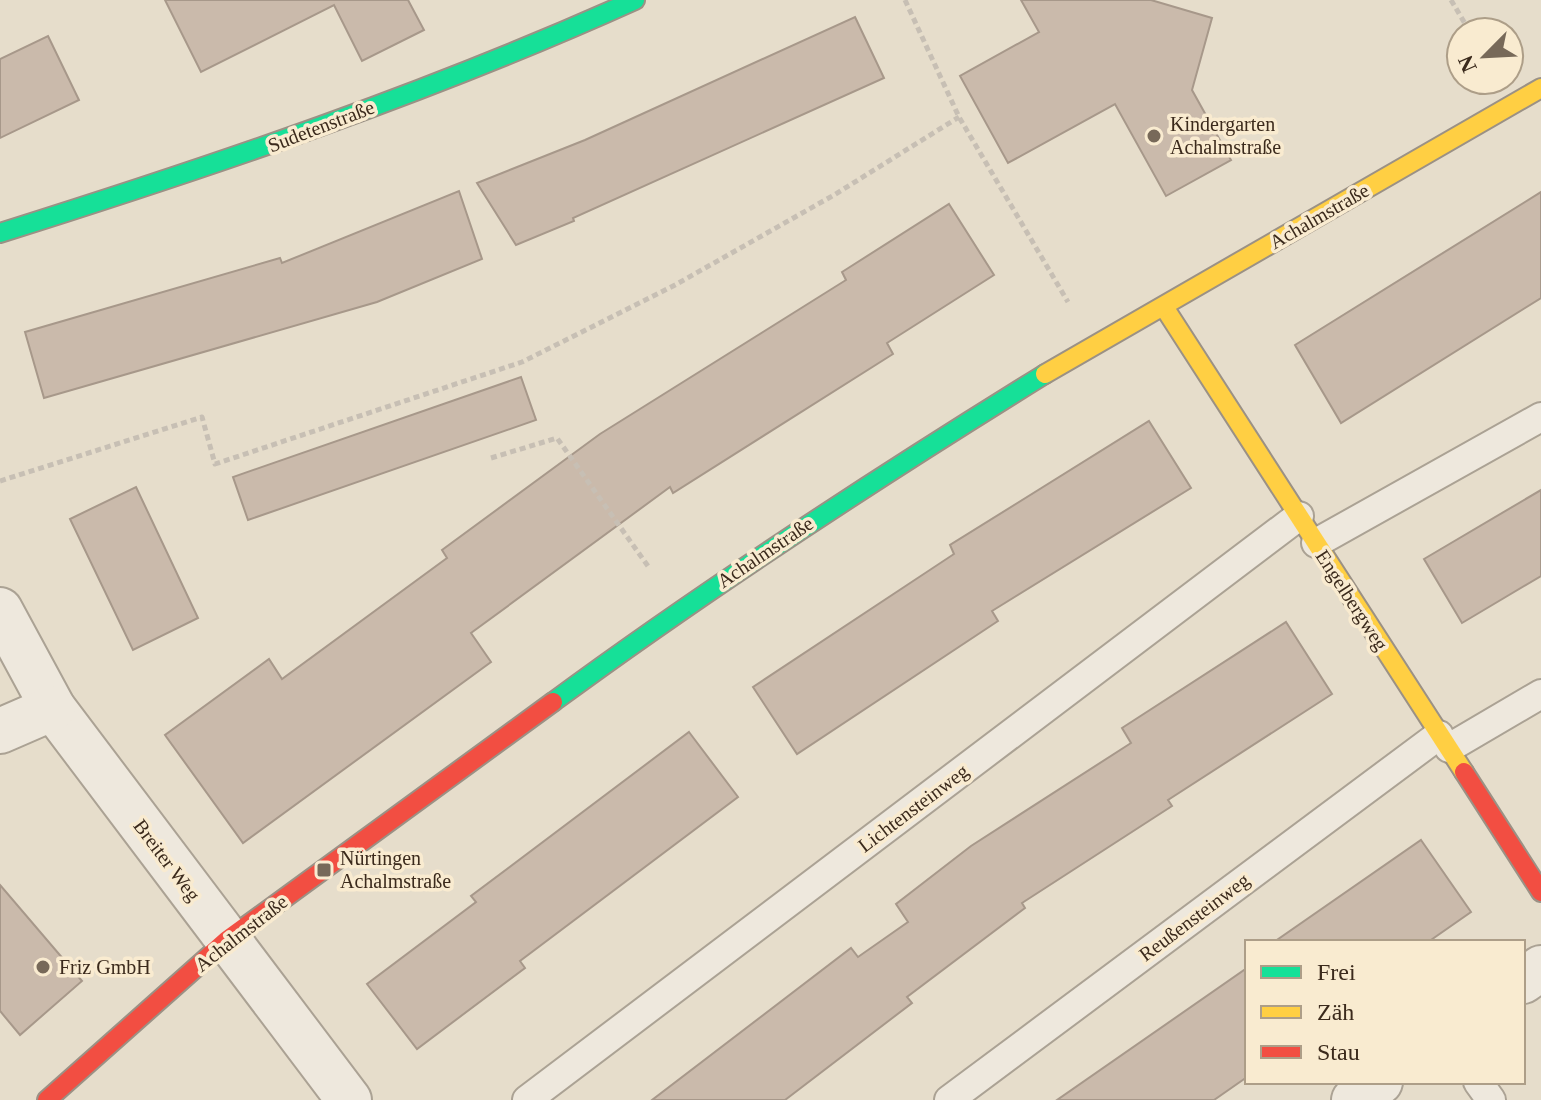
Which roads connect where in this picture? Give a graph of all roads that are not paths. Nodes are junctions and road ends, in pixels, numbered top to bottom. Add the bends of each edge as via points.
1 (635, 0) edge
2 (1541, 88) edge
3 (0, 233) edge
4 (1164, 307) junction
5 (1541, 417) edge
6 (1299, 516) junction
7 (1316, 543) junction
8 (0, 610) edge
9 (1541, 694) edge
10 (53, 708) junction
11 (0, 731) edge
12 (1444, 742) junction
13 (1541, 892) edge
14 (227, 940) junction
15 (1377, 1084) edge
16 (47, 1100) edge
17 (349, 1100) edge
18 (527, 1100) edge
19 (949, 1100) edge
20 (1354, 1100) edge

1 - 3 street, Sudetenstraße via 548,41 206,170
2 - 4 street, Achalmstraße
4 - 6 street, Engelbergweg
4 - 14 street, Achalmstraße via 1093,344 855,492 678,610
5 - 7 lane
6 - 7 street, Engelbergweg
6 - 18 lane, Lichtensteinweg
7 - 12 street, Engelbergweg
8 - 10 street, Breiter Weg
9 - 12 lane, Reußensteinweg
10 - 11 street
10 - 14 street, Breiter Weg
12 - 13 street, Engelbergweg
12 - 19 lane, Reußensteinweg
14 - 16 street, Achalmstraße
14 - 17 street, Breiter Weg
15 - 20 street

